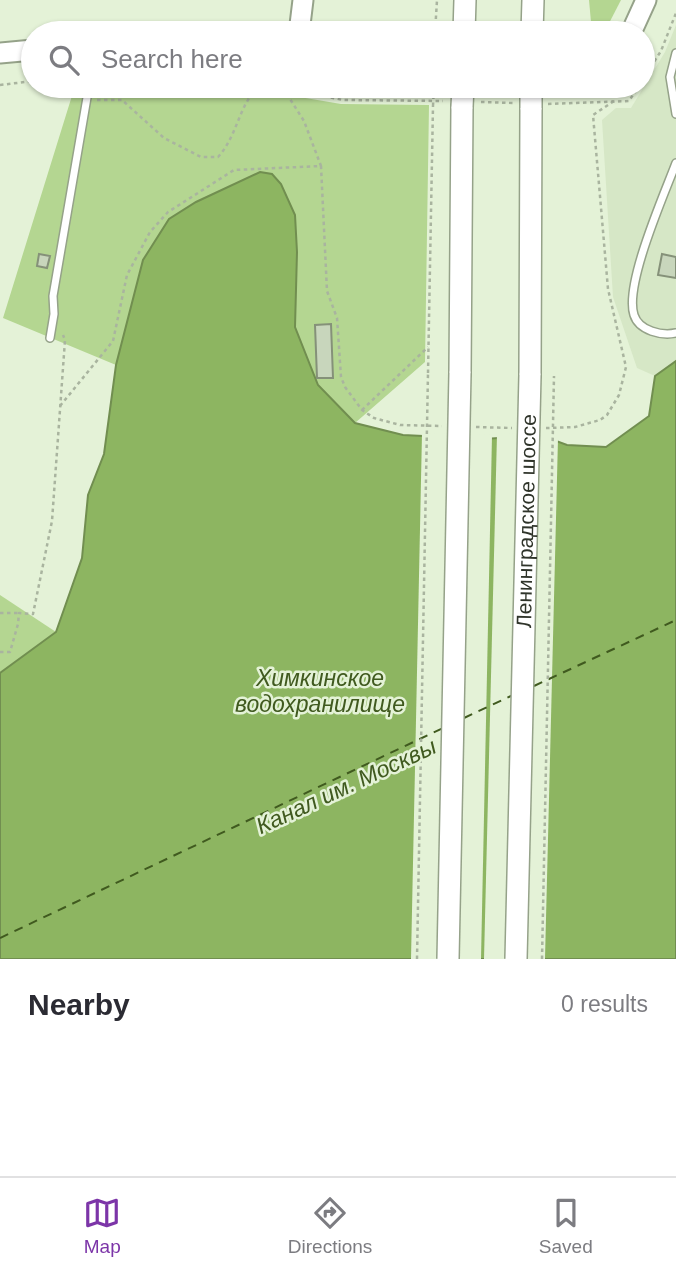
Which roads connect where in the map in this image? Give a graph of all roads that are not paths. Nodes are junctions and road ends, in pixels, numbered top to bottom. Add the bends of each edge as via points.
1 (303, 0) edge
2 (465, 0) edge
3 (533, 0) edge
4 (646, 0) edge
5 (300, 21) edge
6 (464, 21) edge
7 (533, 21) edge
8 (636, 21) edge
9 (21, 51) edge
10 (0, 53) edge
11 (676, 53) edge
12 (87, 98) edge
13 (463, 99) edge
14 (530, 100) edge
15 (676, 114) edge
16 (676, 163) edge
17 (673, 179) edge
18 (676, 334) edge
19 (50, 338) dead end
20 (449, 959) edge
21 (516, 959) edge

1 - 5 street
2 - 6 main road
3 - 7 main road
4 - 8 street
9 - 10 street
11 - 15 lane via 670,76
12 - 19 lane
13 - 20 main road, bridge
14 - 21 main road, Ленинградское шоссе, bridge via 530,375
16 - 17 lane
17 - 18 lane via 640,262 633,305 640,325 652,332

